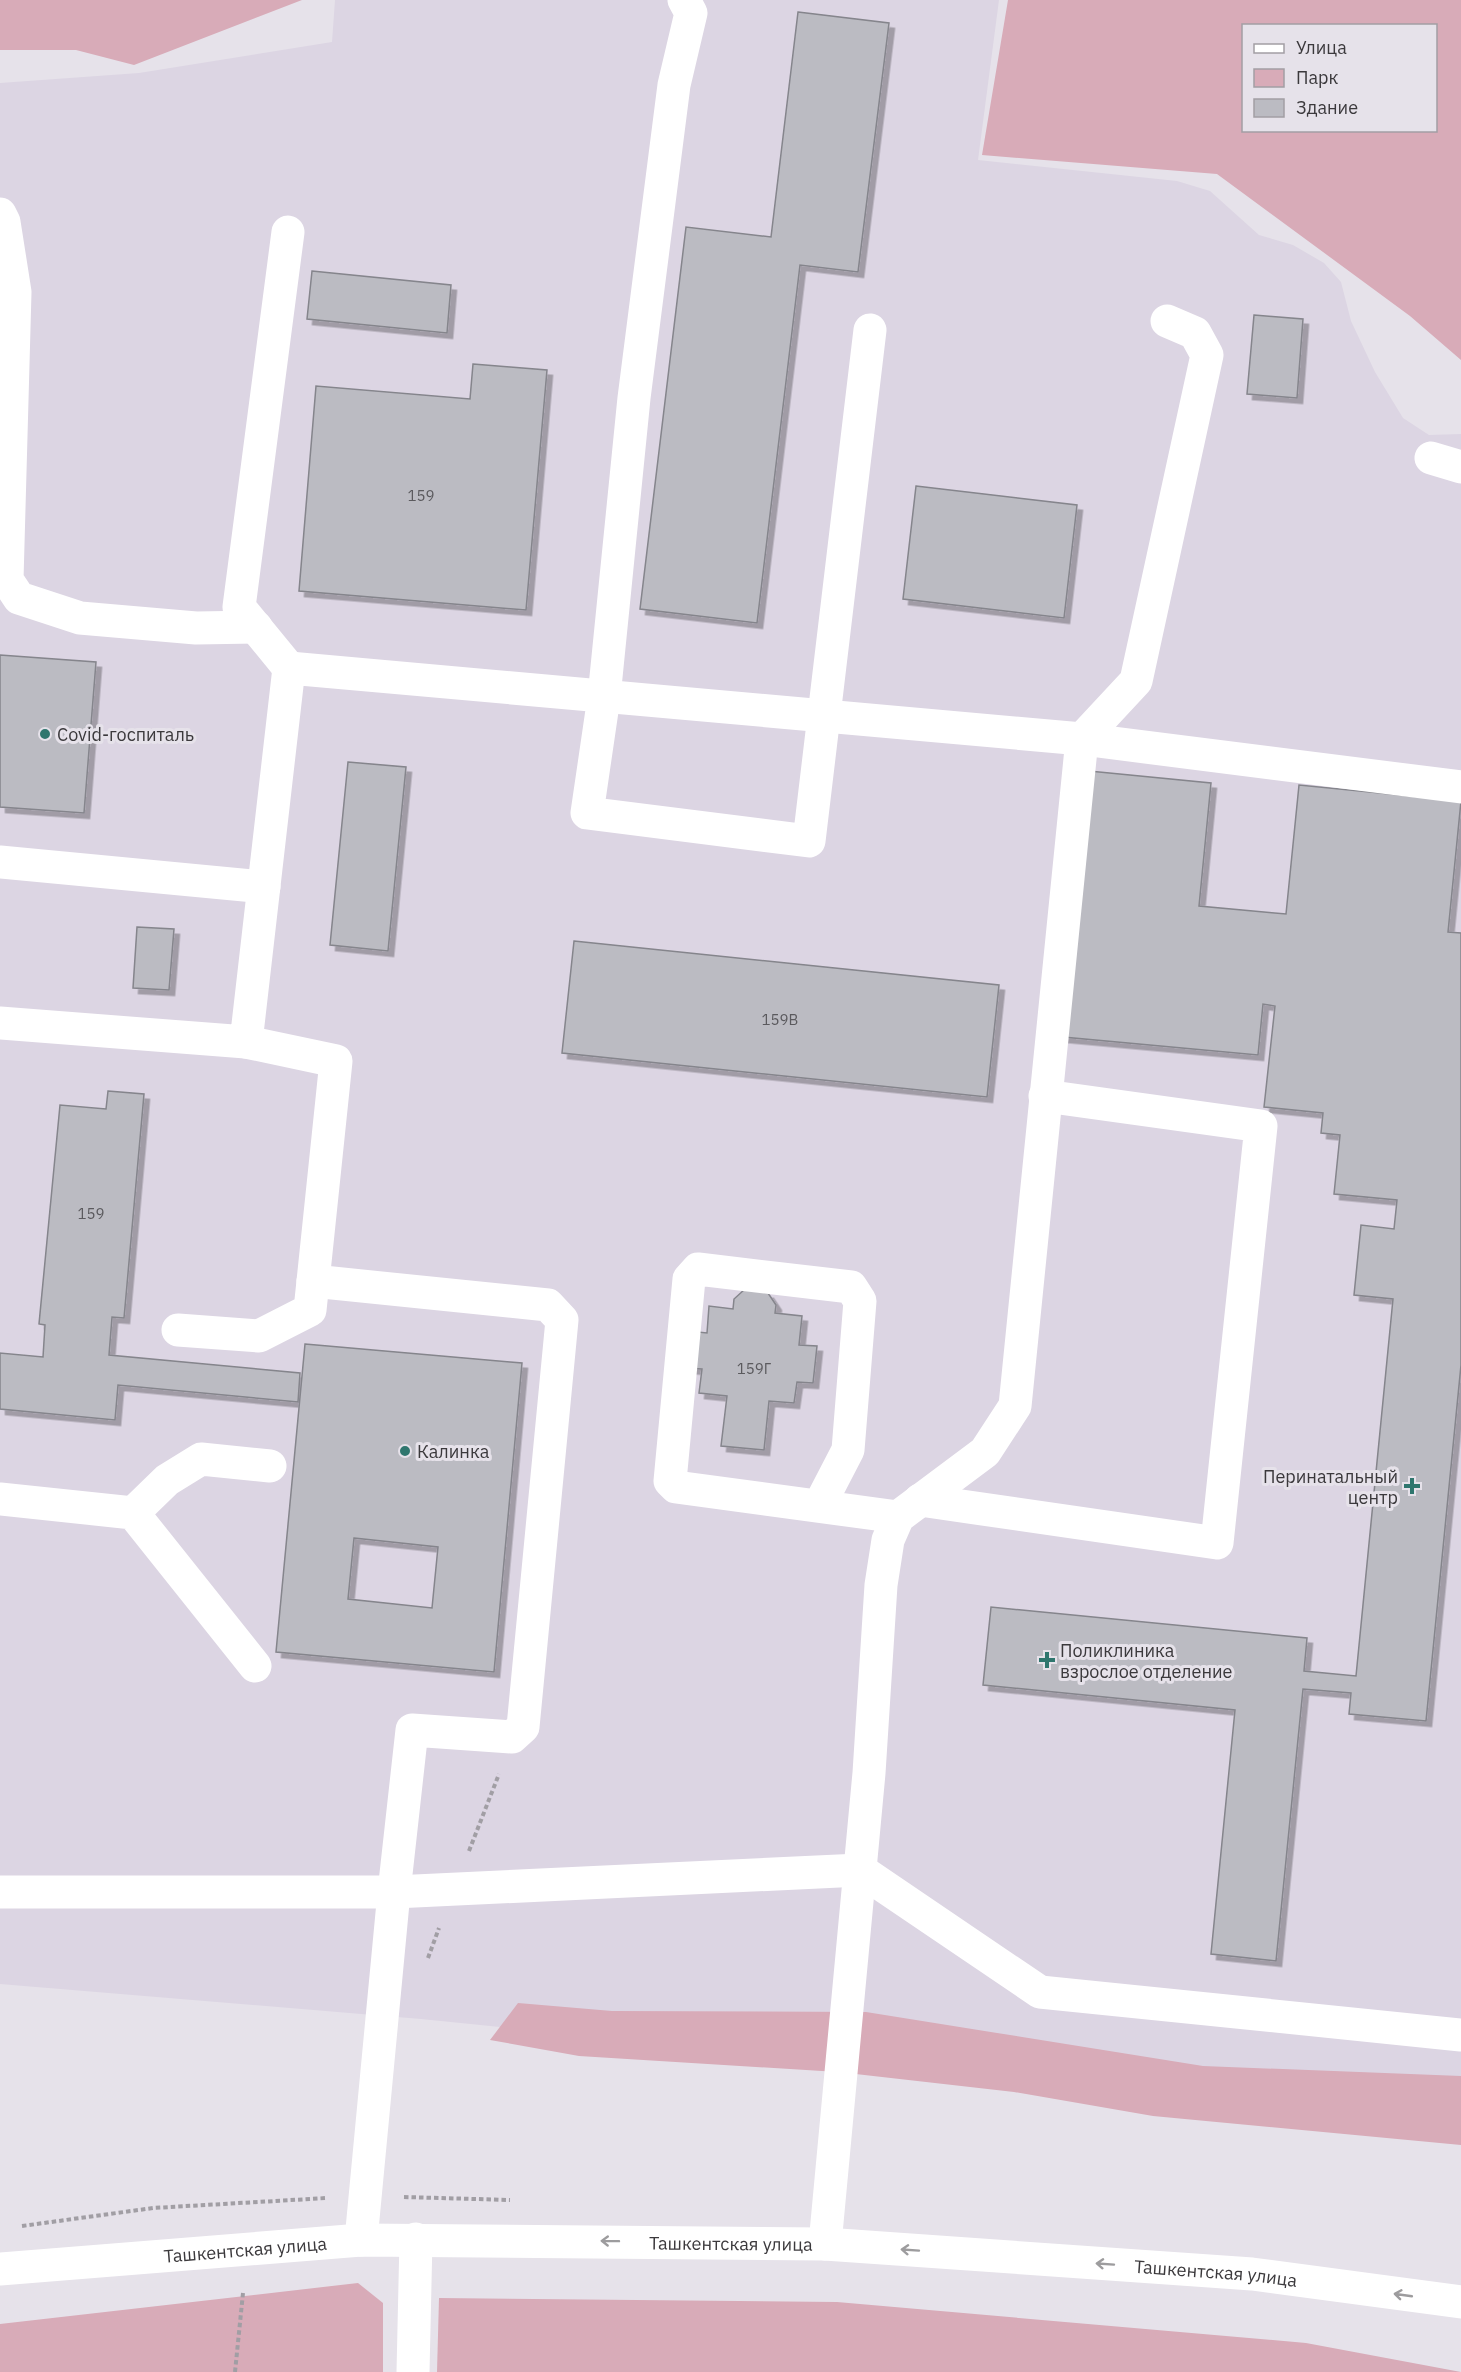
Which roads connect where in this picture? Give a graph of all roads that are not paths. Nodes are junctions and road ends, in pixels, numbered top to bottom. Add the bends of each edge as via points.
1 (684, 0) edge
2 (0, 214) edge
3 (288, 232) dead end
4 (1167, 321) dead end
5 (870, 330) dead end
6 (256, 627) junction
7 (290, 668) junction
8 (604, 696) junction
9 (825, 716) junction
10 (1082, 740) junction
11 (1461, 787) edge
12 (0, 862) edge
13 (264, 887) junction
14 (0, 1023) edge
15 (246, 1042) junction
16 (1046, 1096) junction
17 (313, 1281) junction
18 (178, 1330) dead end
19 (270, 1466) dead end
20 (0, 1499) edge
21 (819, 1506) junction
22 (909, 1508) junction
23 (133, 1513) junction
24 (255, 1666) dead end
25 (860, 1870) junction
26 (0, 1892) edge
27 (393, 1892) junction
28 (1461, 2035) edge
29 (416, 2239) junction
30 (361, 2240) junction
31 (825, 2244) junction
32 (0, 2268) edge
33 (1461, 2302) edge
34 (413, 2372) edge

1 - 8 main road via 691,13 674,85 634,398
2 - 6 main road via 15,292 6,580 20,598 80,618 196,628
3 - 6 main road via 239,607
4 - 10 main road via 1195,333 1207,355 1136,681
5 - 9 main road
6 - 7 main road
7 - 8 main road
7 - 13 main road
8 - 9 main road
8 - 9 main road via 587,813 809,841
9 - 10 main road
10 - 11 main road
10 - 16 main road
12 - 13 main road
13 - 15 main road
14 - 15 main road
15 - 17 main road via 336,1061
16 - 22 main road via 1015,1406 985,1452
16 - 22 main road via 1261,1126 1217,1543
17 - 18 main road via 310,1310 259,1336
17 - 27 main road via 548,1305 562,1320 523,1727 512,1737 412,1730
19 - 23 main road via 201,1460 166,1480
20 - 23 main road
21 - 21 main road via 676,1487 670,1481 689,1279 698,1269 851,1287 860,1301 848,1450
21 - 22 main road
22 - 25 main road via 888,1540 881,1585
23 - 24 main road
25 - 27 main road
25 - 28 main road via 1040,1992
25 - 31 main road
26 - 27 main road
27 - 30 main road
29 - 30 main road, Ташкентская улица
31 -> 29 main road, Ташкентская улица
29 - 34 main road
30 - 32 main road, Ташкентская улица
33 -> 31 main road, Ташкентская улица via 1252,2274

